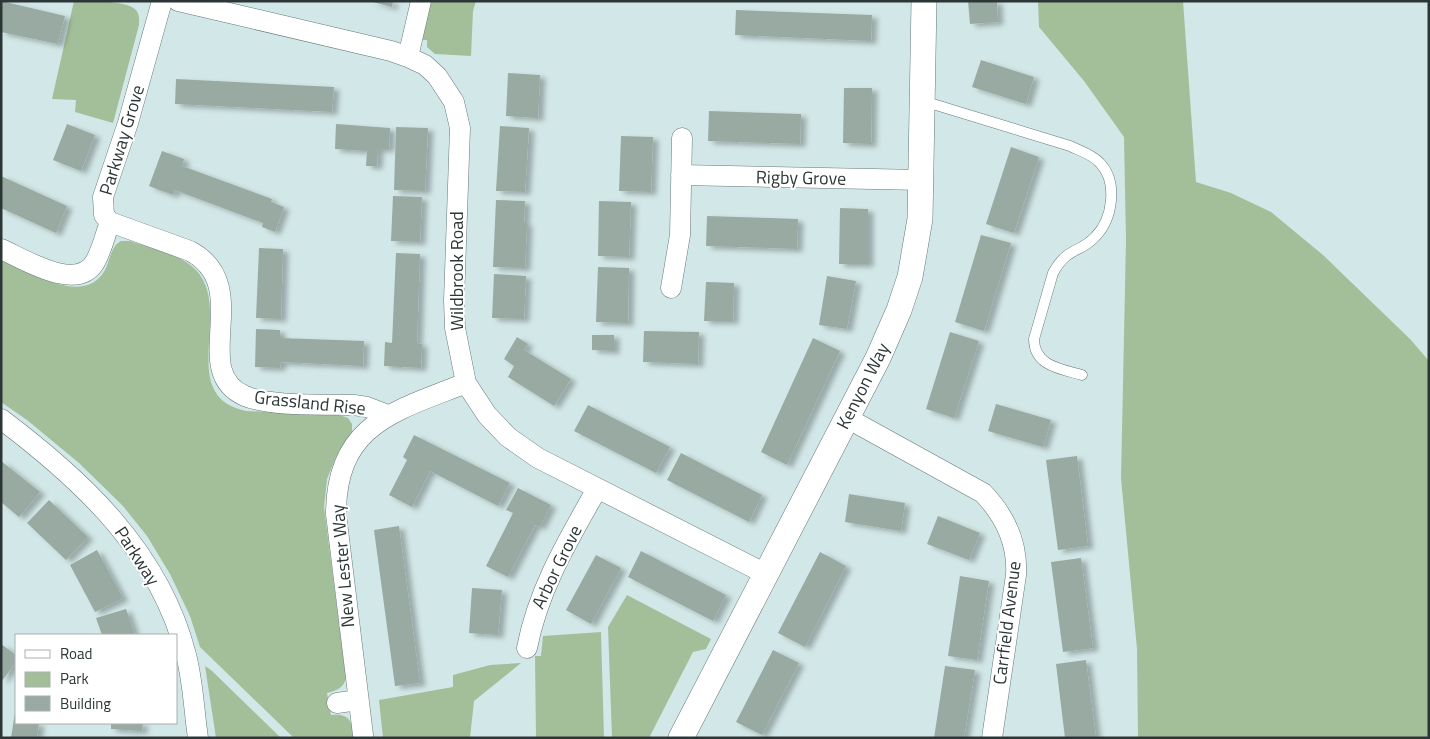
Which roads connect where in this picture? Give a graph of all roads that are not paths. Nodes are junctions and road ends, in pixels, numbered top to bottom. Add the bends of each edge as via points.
1 (162, 1) edge
2 (178, 1) edge
3 (421, 1) edge
4 (924, 1) edge
5 (408, 56) junction
6 (924, 101) junction
7 (682, 138) dead end
8 (681, 175) junction
9 (922, 180) junction
10 (110, 222) junction
11 (1, 249) edge
12 (671, 288) dead end
13 (1082, 375) dead end
14 (466, 383) junction
15 (388, 415) junction
16 (1, 418) edge
17 (847, 418) junction
18 (597, 489) junction
19 (766, 574) junction
20 (527, 648) dead end
21 (358, 700) junction
22 (337, 703) dead end
23 (363, 735) dead end
24 (198, 738) edge
25 (681, 738) edge
26 (992, 738) edge

1 - 10 street, Parkway Grove via 128,123 103,196 104,215
2 - 5 street, Wildbrook Road
3 - 5 street
4 - 6 street, Kenyon Way
5 - 14 street, Wildbrook Road via 437,76 454,102 458,115 455,328
6 - 9 street, Kenyon Way
6 - 13 lane via 1070,146 1098,161 1106,170 1111,196 1104,227 1093,239 1065,255 1058,263 1034,339 1034,347 1044,362
7 - 8 street
8 - 9 street, Rigby Grove
8 - 12 street via 680,235
9 - 17 street, Kenyon Way via 920,219 910,277 889,334
10 - 11 street, Parkway Grove via 95,262 88,271 75,276 62,275
10 - 15 street, Grassland Rise via 201,257 212,269 219,283 221,298 220,365 224,378 243,395 259,401 354,405
14 - 15 street, New Lester Way
14 - 18 street, Wildbrook Road via 487,415 508,437 538,458
15 - 21 street, New Lester Way via 359,438 348,455 336,500
16 - 24 street, Parkway via 90,494 125,532 152,572 186,655
17 - 19 street, Kenyon Way
17 - 26 street, Carrfield Avenue via 983,493 1004,519 1012,535 1016,575
18 - 19 street, Wildbrook Road
18 - 20 street, Arbor Grove via 563,548 536,608
19 - 25 street, Kenyon Way
21 - 22 street
21 - 23 street, New Lester Way

